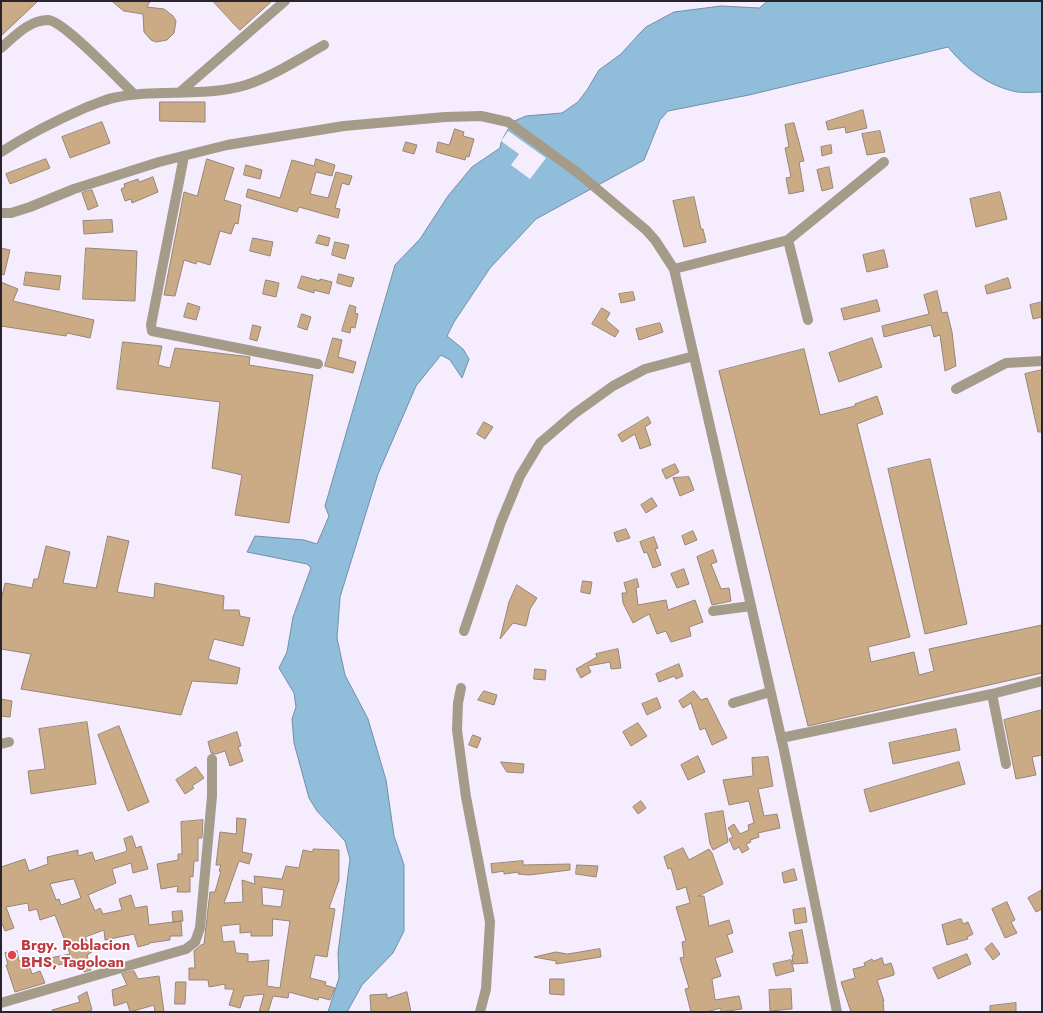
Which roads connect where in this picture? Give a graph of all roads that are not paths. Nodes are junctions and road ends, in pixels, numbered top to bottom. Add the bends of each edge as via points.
1 (286, 1) edge
2 (324, 45) dead end
3 (1, 48) edge
4 (180, 93) junction
5 (134, 94) junction
6 (1, 152) edge
7 (184, 156) junction
8 (884, 162) dead end
9 (1, 213) edge
10 (788, 240) junction
11 (674, 269) junction
12 (808, 320) dead end
13 (694, 356) junction
14 (1042, 361) edge
15 (318, 364) dead end
16 (956, 389) dead end
17 (751, 606) junction
18 (713, 611) dead end
19 (464, 631) dead end
20 (1042, 681) edge
21 (461, 688) dead end
22 (770, 692) junction
23 (992, 694) junction
24 (733, 703) dead end
25 (781, 738) junction
26 (212, 759) dead end
27 (1006, 764) dead end
28 (1, 1003) edge
29 (480, 1012) edge
30 (837, 1012) edge

1 - 4 street
2 - 4 street via 246,85
3 - 5 street via 22,29 35,23 48,20 58,23
4 - 5 street
5 - 6 street via 111,98 71,114 27,135
7 - 9 street via 74,189 11,213
7 - 11 street via 344,126 481,116 508,122 578,173 646,230
7 - 15 street via 151,325 152,331
8 - 10 street
10 - 11 street
10 - 12 street
11 - 13 street
13 - 17 street
13 - 19 street via 645,369 613,386 540,443 520,476
14 - 16 street via 1006,363
17 - 18 street
17 - 22 street
20 - 23 street
21 - 29 street via 457,730 466,797 490,922 486,989
22 - 24 street
22 - 25 street
23 - 25 street
23 - 27 street
25 - 30 street
26 - 28 street via 212,796 200,928 198,937 191,946

